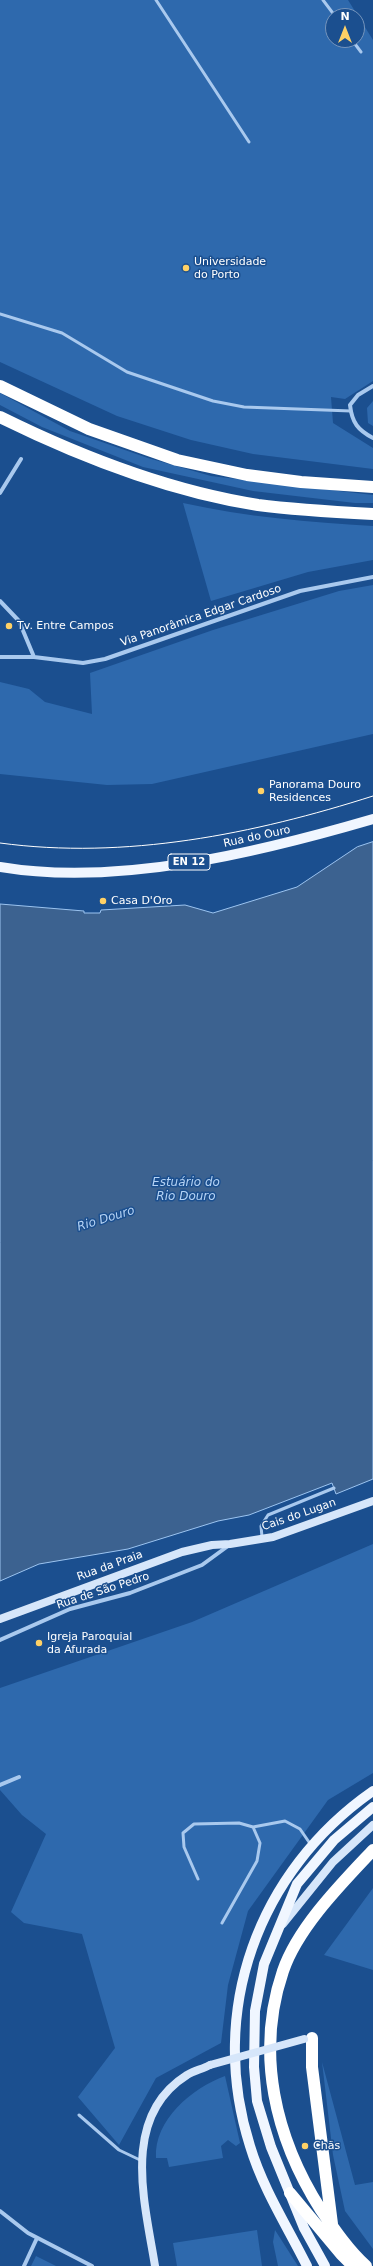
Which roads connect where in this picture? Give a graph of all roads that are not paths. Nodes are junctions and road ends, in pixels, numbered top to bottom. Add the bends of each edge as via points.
1 (156, 0) edge
2 (358, 48) edge
3 (361, 52) dead end
4 (250, 142) dead end
5 (0, 314) edge
6 (0, 386) edge
7 (373, 386) edge
8 (351, 412) junction
9 (0, 417) edge
10 (373, 438) edge
11 (21, 459) dead end
12 (373, 487) edge
13 (0, 493) edge
14 (373, 514) edge
15 (373, 577) edge
16 (0, 601) edge
17 (0, 657) edge
18 (34, 657) junction
19 (373, 819) edge
20 (0, 867) edge
21 (334, 1488) dead end
22 (373, 1501) edge
23 (262, 1539) junction
24 (230, 1544) junction
25 (0, 1619) edge
26 (0, 1640) edge
27 (20, 1777) dead end
28 (0, 1785) edge
29 (373, 1791) edge
30 (373, 1807) edge
31 (373, 1825) edge
32 (253, 1827) junction
33 (311, 1845) junction
34 (373, 1850) edge
35 (198, 1879) dead end
36 (222, 1923) dead end
37 (278, 1931) junction
38 (308, 2038) joint
39 (79, 2116) dead end
40 (140, 2160) junction
41 (290, 2193) junction
42 (0, 2211) edge
43 (332, 2227) junction
44 (37, 2238) junction
45 (24, 2266) edge
46 (92, 2266) edge
47 (155, 2266) edge
48 (307, 2266) edge
49 (325, 2266) edge
50 (353, 2266) edge
51 (366, 2266) edge

1 - 4 lane
2 - 3 lane
5 - 8 lane via 62,333 127,372 213,401 244,408
6 - 12 highway via 89,429 177,460 255,476 328,485
7 - 8 street via 358,395 350,405
8 - 10 street via 351,418 359,431
9 - 14 highway via 55,444 154,480 220,497 296,510
11 - 13 street
15 - 18 street, Via Panorâmica Edgar Cardoso via 300,591 105,659 83,663
16 - 18 street via 19,621
17 - 18 street, Via Panorâmica Edgar Cardoso
19 - 20 main road, Rua do Ouro / EN 12 via 266,848 178,864 62,872
21 - 23 lane via 268,1515 261,1526
22 - 23 street, Cais do Lugan
23 - 24 street, Cais do Lugan
24 - 25 street, Rua da Praia via 182,1552
24 - 26 street, Rua de São Pedro via 202,1565 130,1593 70,1609
27 - 28 street
29 - 33 main road via 345,1812
30 - 37 main road via 334,1840 297,1884
31 - 37 street via 333,1862
32 - 33 lane via 285,1821 300,1829
32 - 35 lane via 239,1823 194,1824 183,1833 184,1847
32 - 36 lane via 260,1843 257,1862
33 - 48 main road via 284,1881 257,1934 244,1973 236,2017 235,2040 238,2093 250,2146 271,2198
34 - 43 highway via 326,1901 298,1942 284,1970 272,2016 272,2067 276,2105 286,2141 303,2181
37 - 41 main road via 264,1964 255,2011 254,2067 259,2107 271,2147
38 - 40 street, bridge via 210,2066 187,2076 168,2092 155,2110 145,2132
38 - 43 highway
39 - 40 lane via 119,2150
40 - 47 street
41 - 49 main road via 304,2228
41 - 50 highway
42 - 44 street
43 - 51 highway
44 - 45 street
44 - 46 street

